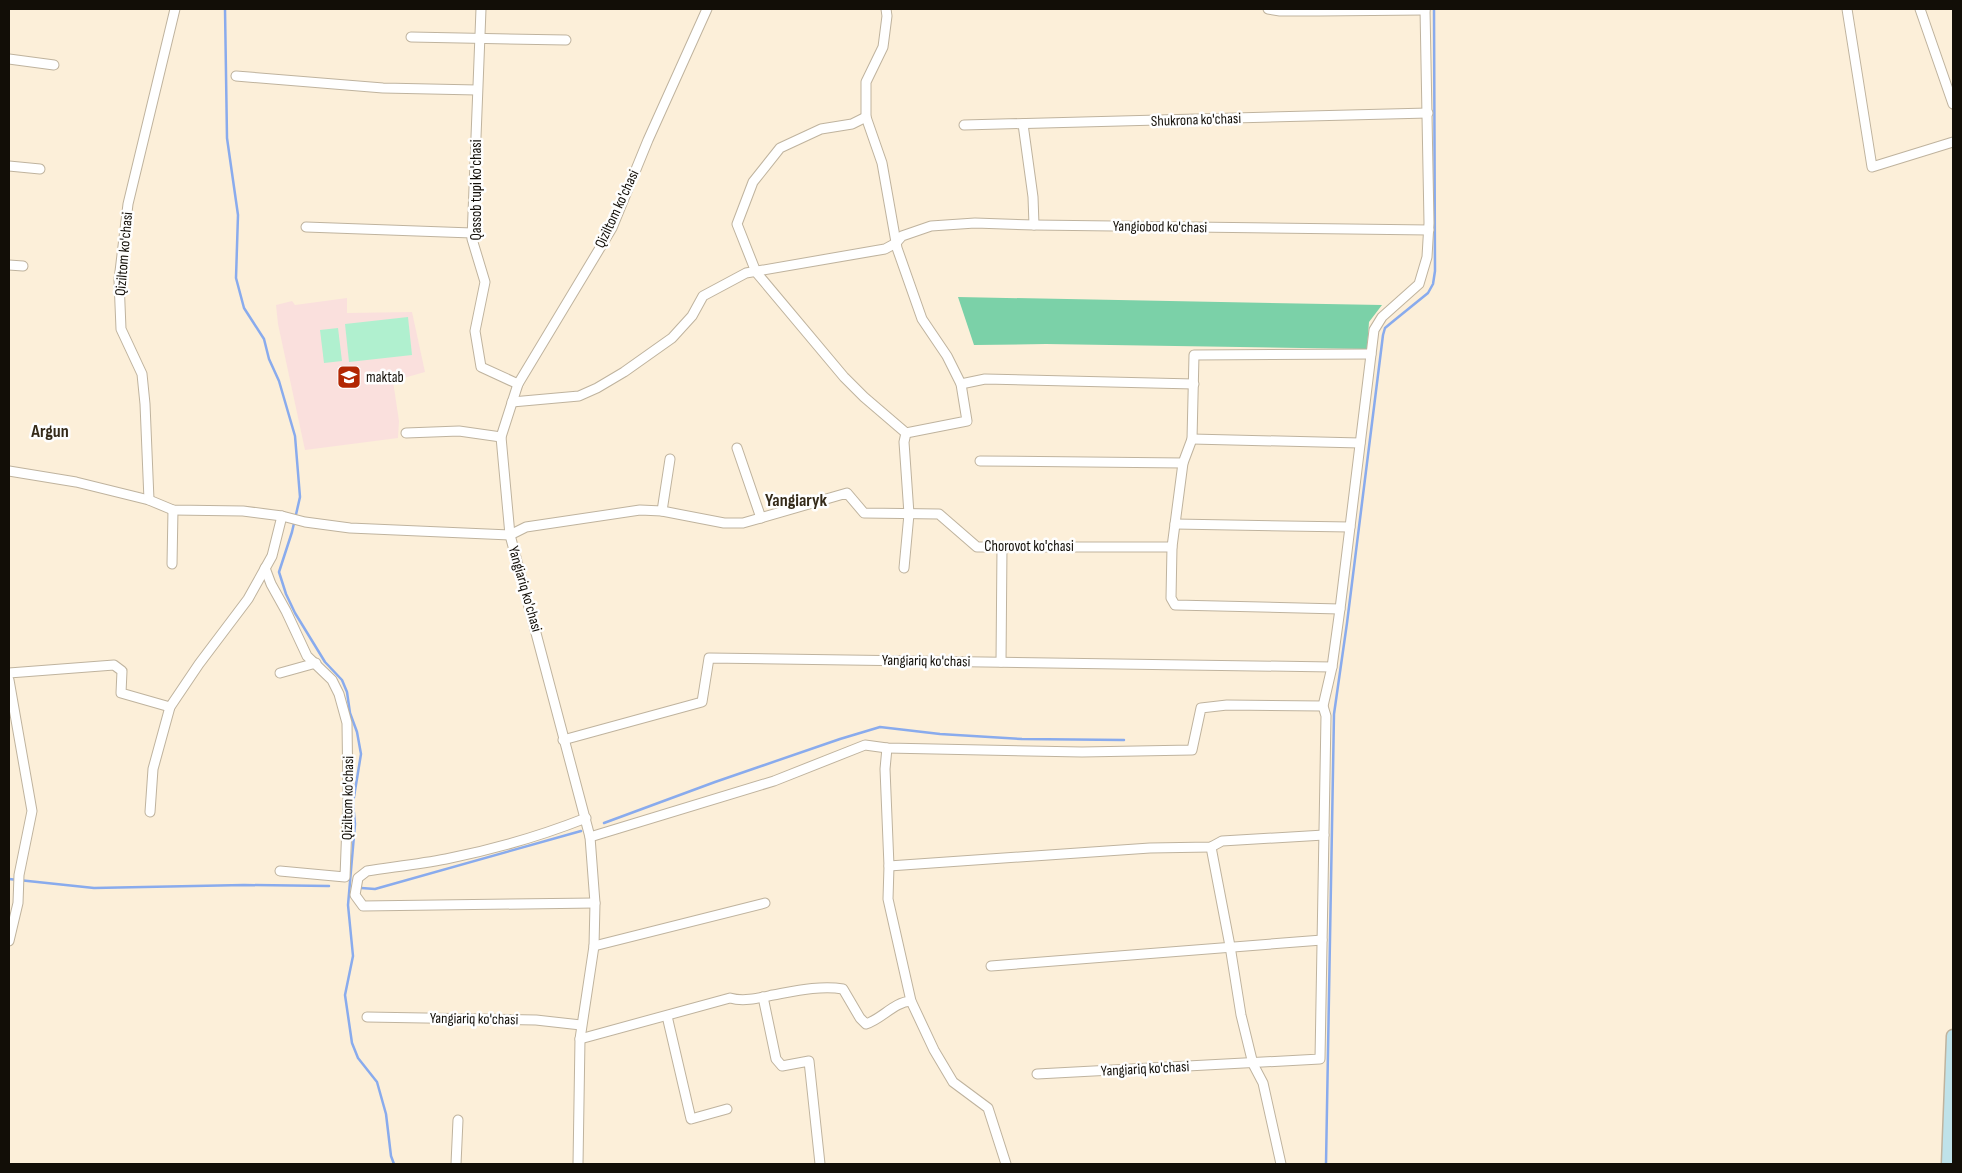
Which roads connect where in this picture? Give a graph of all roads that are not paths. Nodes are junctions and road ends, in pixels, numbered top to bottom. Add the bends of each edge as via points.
1 (175, 9) edge
2 (481, 9) edge
3 (707, 9) edge
4 (886, 9) edge
5 (1268, 9) edge
6 (1425, 9) edge
7 (1847, 9) edge
8 (1920, 9) edge
9 (1280, 10) edge
10 (411, 36) dead end
11 (479, 37) junction
12 (566, 40) dead end
13 (9, 59) edge
14 (54, 65) dead end
15 (236, 76) dead end
16 (477, 90) junction
17 (1953, 104) edge
18 (1428, 113) junction
19 (866, 117) junction
20 (1023, 124) junction
21 (964, 125) dead end
22 (1953, 142) edge
23 (9, 166) edge
24 (40, 169) dead end
25 (1034, 226) junction
26 (306, 227) dead end
27 (1429, 230) junction
28 (472, 233) junction
29 (896, 243) junction
30 (9, 265) edge
31 (23, 266) dead end
32 (756, 272) junction
33 (1370, 354) junction
34 (518, 384) junction
35 (961, 384) junction
36 (1194, 384) junction
37 (512, 402) junction
38 (406, 433) dead end
39 (906, 433) junction
40 (501, 437) junction
41 (1192, 440) junction
42 (1360, 442) junction
43 (737, 448) dead end
44 (670, 459) dead end
45 (980, 461) dead end
46 (1183, 463) junction
47 (9, 471) edge
48 (149, 500) junction
49 (173, 510) junction
50 (662, 511) junction
51 (909, 514) junction
52 (282, 516) junction
53 (761, 518) junction
54 (1175, 524) junction
55 (1350, 528) junction
56 (510, 535) junction
57 (1002, 547) junction
58 (1172, 547) junction
59 (172, 564) dead end
60 (265, 568) junction
61 (904, 568) dead end
62 (1340, 609) junction
63 (1001, 662) junction
64 (316, 663) junction
65 (1332, 667) junction
66 (9, 673) edge
67 (280, 674) dead end
68 (9, 680) edge
69 (1323, 706) junction
70 (170, 707) junction
71 (563, 740) junction
72 (887, 748) junction
73 (150, 812) dead end
74 (586, 818) junction
75 (1324, 835) junction
76 (590, 837) junction
77 (1211, 847) junction
78 (889, 866) junction
79 (280, 871) dead end
80 (595, 903) junction
81 (765, 903) dead end
82 (1322, 940) junction
83 (9, 941) edge
84 (594, 946) junction
85 (1230, 946) junction
86 (991, 966) dead end
87 (763, 997) junction
88 (911, 1001) junction
89 (667, 1016) junction
90 (367, 1017) dead end
91 (581, 1025) junction
92 (1953, 1036) edge
93 (580, 1040) junction
94 (1253, 1064) junction
95 (1037, 1074) dead end
96 (727, 1109) dead end
97 (458, 1120) dead end
98 (456, 1164) edge
99 (578, 1164) edge
100 (820, 1164) edge
101 (1006, 1164) edge
102 (1281, 1164) edge
103 (1948, 1164) edge

1 - 48 street, Qiziltom ko'chasi via 128,204 119,280 121,329 142,374
2 - 11 street, Qassob tupi ko'chasi
3 - 34 street, Qiziltom ko'chasi via 612,228
4 - 19 street via 882,47 866,82
5 - 9 street
6 - 9 street
6 - 18 street
7 - 22 street via 1872,167
8 - 17 street
10 - 11 street
11 - 12 street
11 - 16 street, Qassob tupi ko'chasi
13 - 14 street
15 - 16 street via 383,88
16 - 28 street, Qassob tupi ko'chasi
18 - 20 street, Shukrona ko'chasi
18 - 27 street
19 - 29 street via 882,163
19 - 32 street via 852,124 821,129 780,148 753,182 737,224
20 - 21 street, Shukrona ko'chasi
20 - 25 street
23 - 24 street
25 - 27 street, Yangiobod ko'chasi
25 - 29 street, Yangiobod ko'chasi via 976,223 930,226 902,236
26 - 28 street
27 - 33 street via 1419,284 1382,318 1374,330
28 - 34 street, Qassob tupi ko'chasi via 485,282 475,331 480,367
29 - 32 street via 885,249
29 - 35 street via 922,319
30 - 31 street
32 - 37 street via 746,273 703,296 692,316 672,338 597,388 579,396
32 - 39 street via 844,377
33 - 36 street via 1194,355
33 - 42 street
34 - 37 street, Qiziltom ko'chasi
35 - 36 street via 985,379
35 - 39 street via 967,420
36 - 41 street
37 - 40 street, Qiziltom ko'chasi
38 - 40 street via 459,431
39 - 51 street
40 - 56 street, Yangiariq ko'chasi
41 - 42 street
41 - 46 street
42 - 55 street
43 - 53 street
44 - 50 street
45 - 46 street
46 - 54 street
47 - 48 street via 76,482
48 - 49 street
49 - 52 street via 244,511
49 - 59 street
50 - 53 street via 724,522 743,523
50 - 56 street via 640,510 526,527
51 - 53 street, Chorovot ko'chasi via 864,513 847,493
51 - 57 street, Chorovot ko'chasi via 939,514 977,547
51 - 61 street
52 - 56 street via 350,528
52 - 60 street via 272,556
54 - 55 street
54 - 58 street
55 - 62 street
56 - 71 street, Yangiariq ko'chasi
57 - 58 street, Chorovot ko'chasi
57 - 63 street
58 - 62 street via 1172,598 1175,605
60 - 64 street, Qiziltom ko'chasi via 306,656
60 - 70 street via 248,599
62 - 65 street
63 - 65 street, Yangiariq ko'chasi
63 - 71 street, Yangiariq ko'chasi via 709,658 702,702
64 - 67 street
64 - 79 street, Qiziltom ko'chasi via 332,680 347,723 345,876
65 - 69 street
66 - 70 street via 114,665 122,671 121,693
68 - 83 street via 32,811
69 - 72 street via 1227,705 1201,708 1192,750 1082,752
69 - 75 street via 1326,716
70 - 73 street via 153,769
71 - 74 street, Yangiariq ko'chasi
72 - 76 street via 865,745 774,781
72 - 78 street
74 - 76 street, Yangiariq ko'chasi
74 - 80 street via 469,854 367,871 358,878 355,896 363,906
75 - 77 street via 1222,841
75 - 82 street
76 - 80 street
77 - 78 street via 1150,848
77 - 85 street
78 - 88 street via 888,899
80 - 84 street
81 - 84 street
82 - 85 street
82 - 94 street, Yangiariq ko'chasi via 1320,1059
84 - 91 street
85 - 86 street
85 - 94 street
87 - 88 street via 832,987 843,989 866,1024
87 - 89 street via 730,998
87 - 100 street via 776,1059 782,1066 808,1061
88 - 101 street via 953,1082 988,1108
89 - 93 street
89 - 96 street via 691,1119
90 - 91 street, Yangiariq ko'chasi via 536,1020
91 - 93 street
92 - 103 street
93 - 99 street
94 - 95 street, Yangiariq ko'chasi
94 - 102 street via 1263,1083
97 - 98 street

